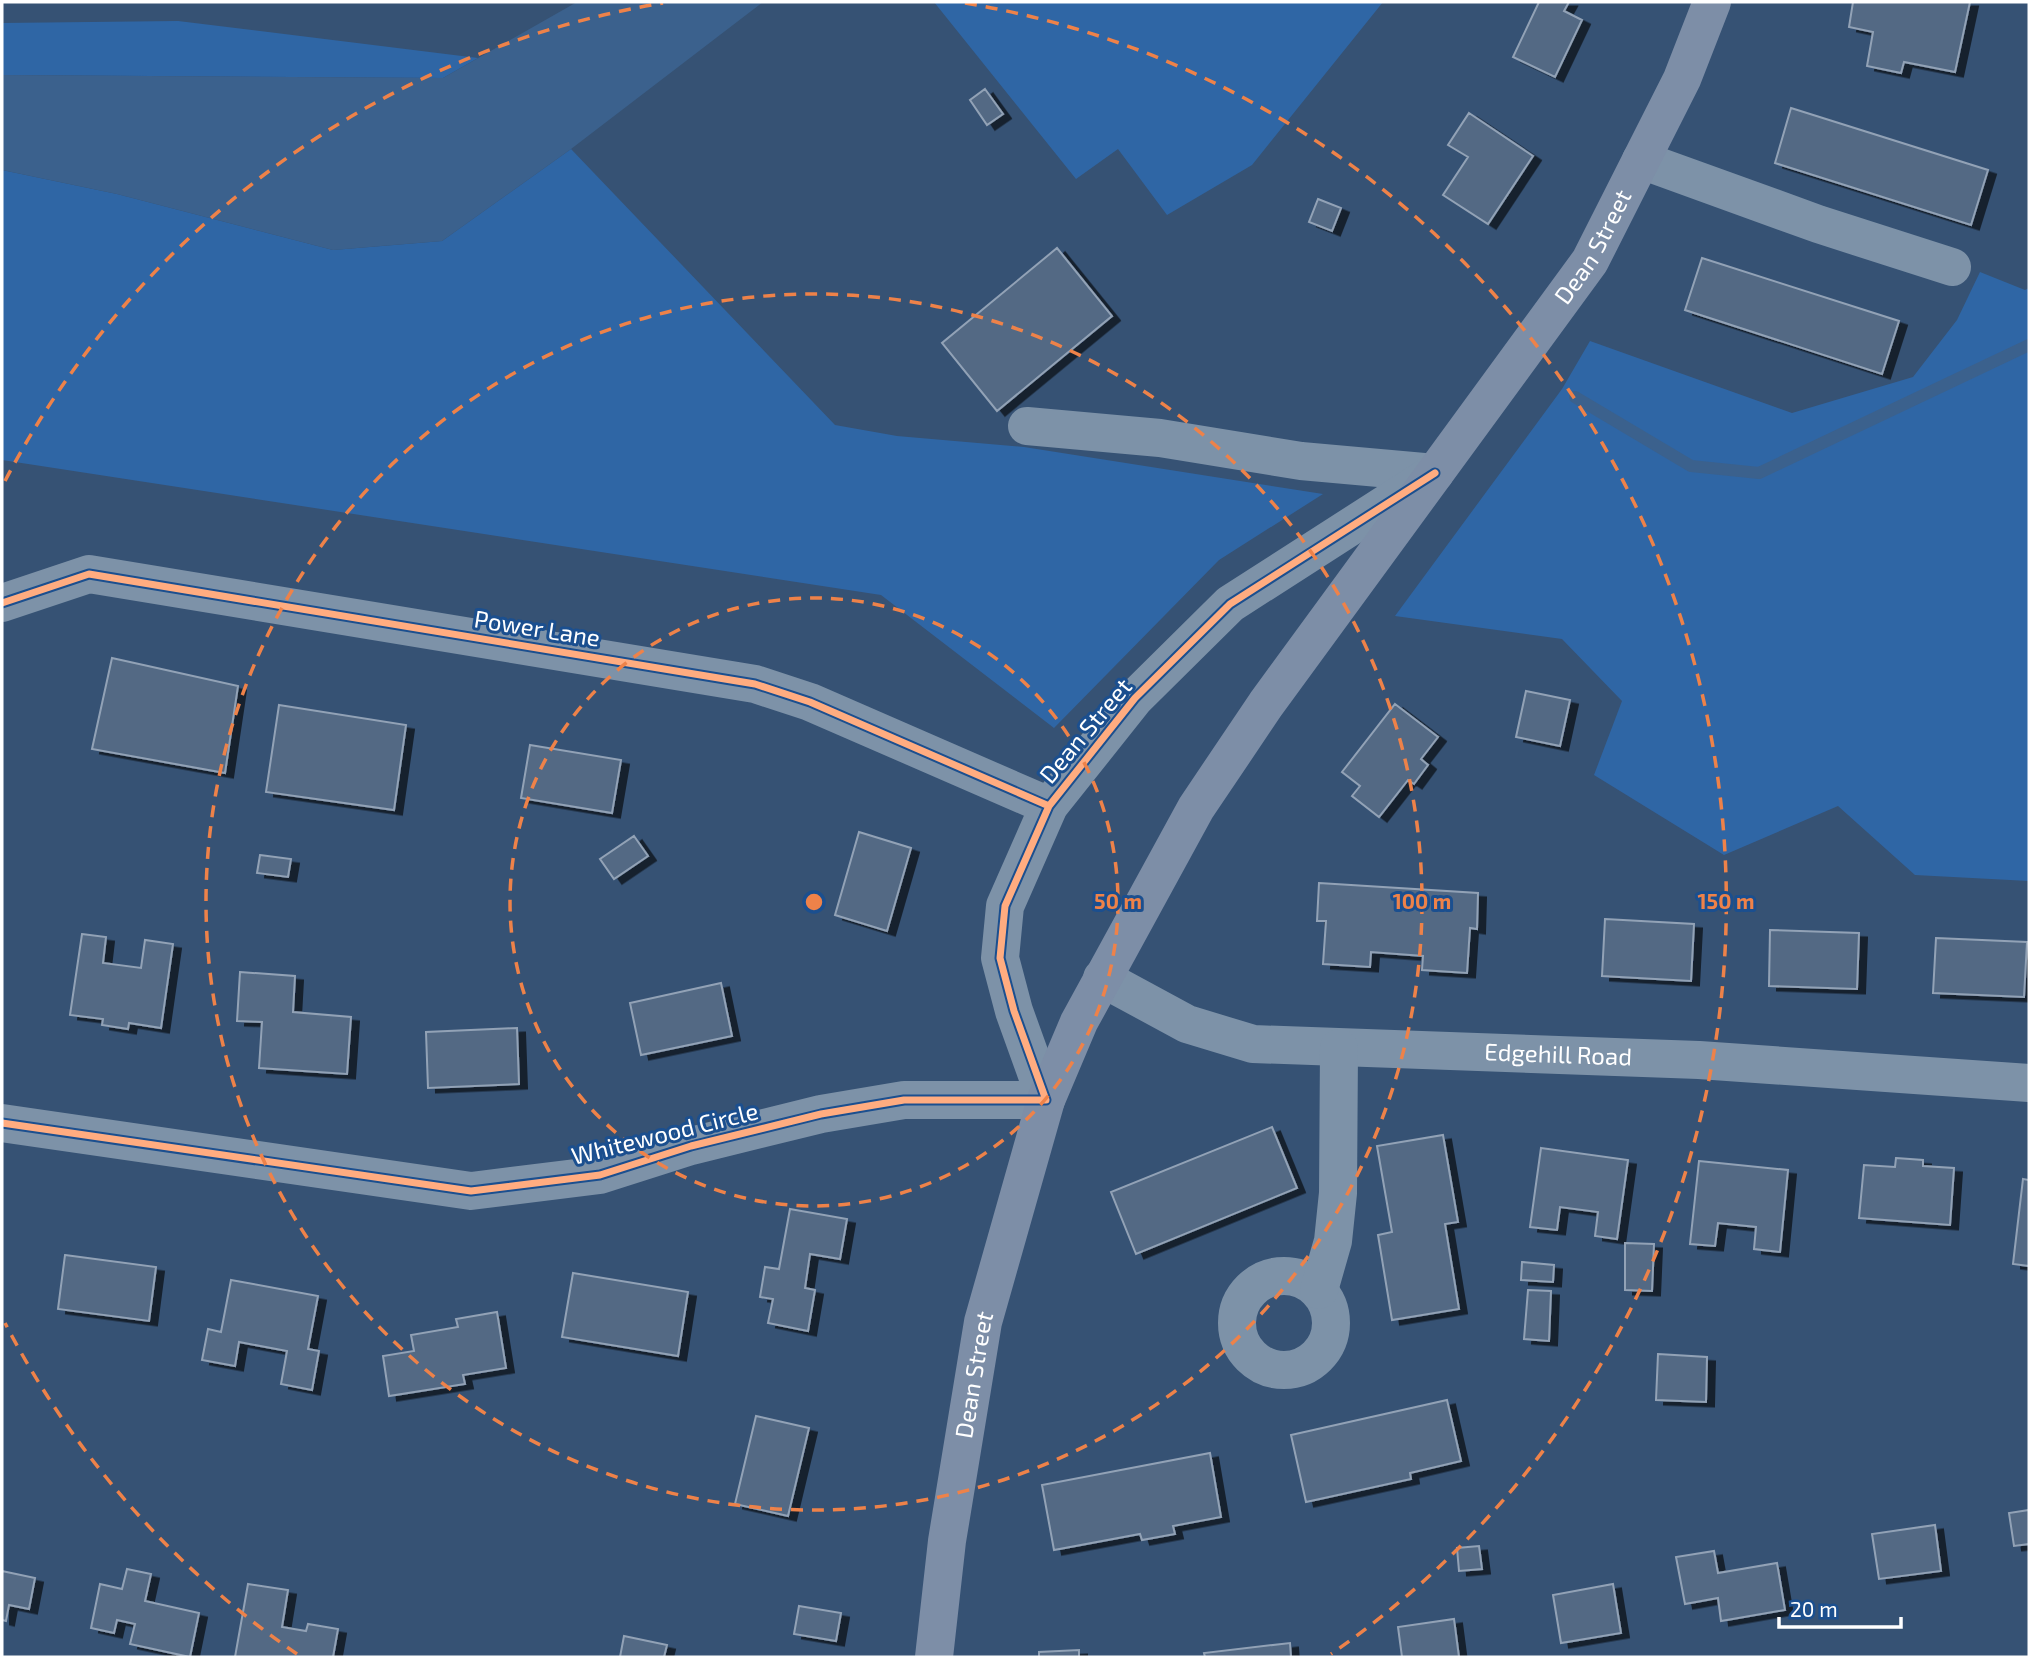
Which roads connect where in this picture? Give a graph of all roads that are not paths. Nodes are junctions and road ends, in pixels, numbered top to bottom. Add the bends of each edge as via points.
1 (1712, 2) edge
2 (1641, 160) junction
3 (1952, 267) dead end
4 (1027, 426) dead end
5 (1435, 473) junction
6 (2, 604) edge
7 (1049, 806) junction
8 (1102, 978) junction
9 (1339, 1048) junction
10 (2029, 1083) edge
11 (1046, 1100) junction
12 (2, 1123) edge
13 (1319, 1290) dead end
14 (934, 1657) edge

1 - 2 main road, Dean Street via 1682,79
2 - 3 street
2 - 5 main road, Dean Street via 1590,261
4 - 5 street
5 - 7 street, Dean Street via 1230,604 1135,698
5 - 8 main road, Dean Street via 1196,808
6 - 7 street, Power Lane via 89,575 755,684 810,702
7 - 11 street, Dean Street via 1005,905 1000,958
8 - 9 street, Edgehill Road via 1187,1024 1253,1044
8 - 11 main road, Dean Street
9 - 10 street, Edgehill Road via 1699,1060
9 - 13 street via 1338,1193 1333,1241
11 - 12 street, Whitewood Circle via 904,1100 821,1114 600,1174 471,1191
11 - 14 main road, Dean Street via 983,1322 947,1541

